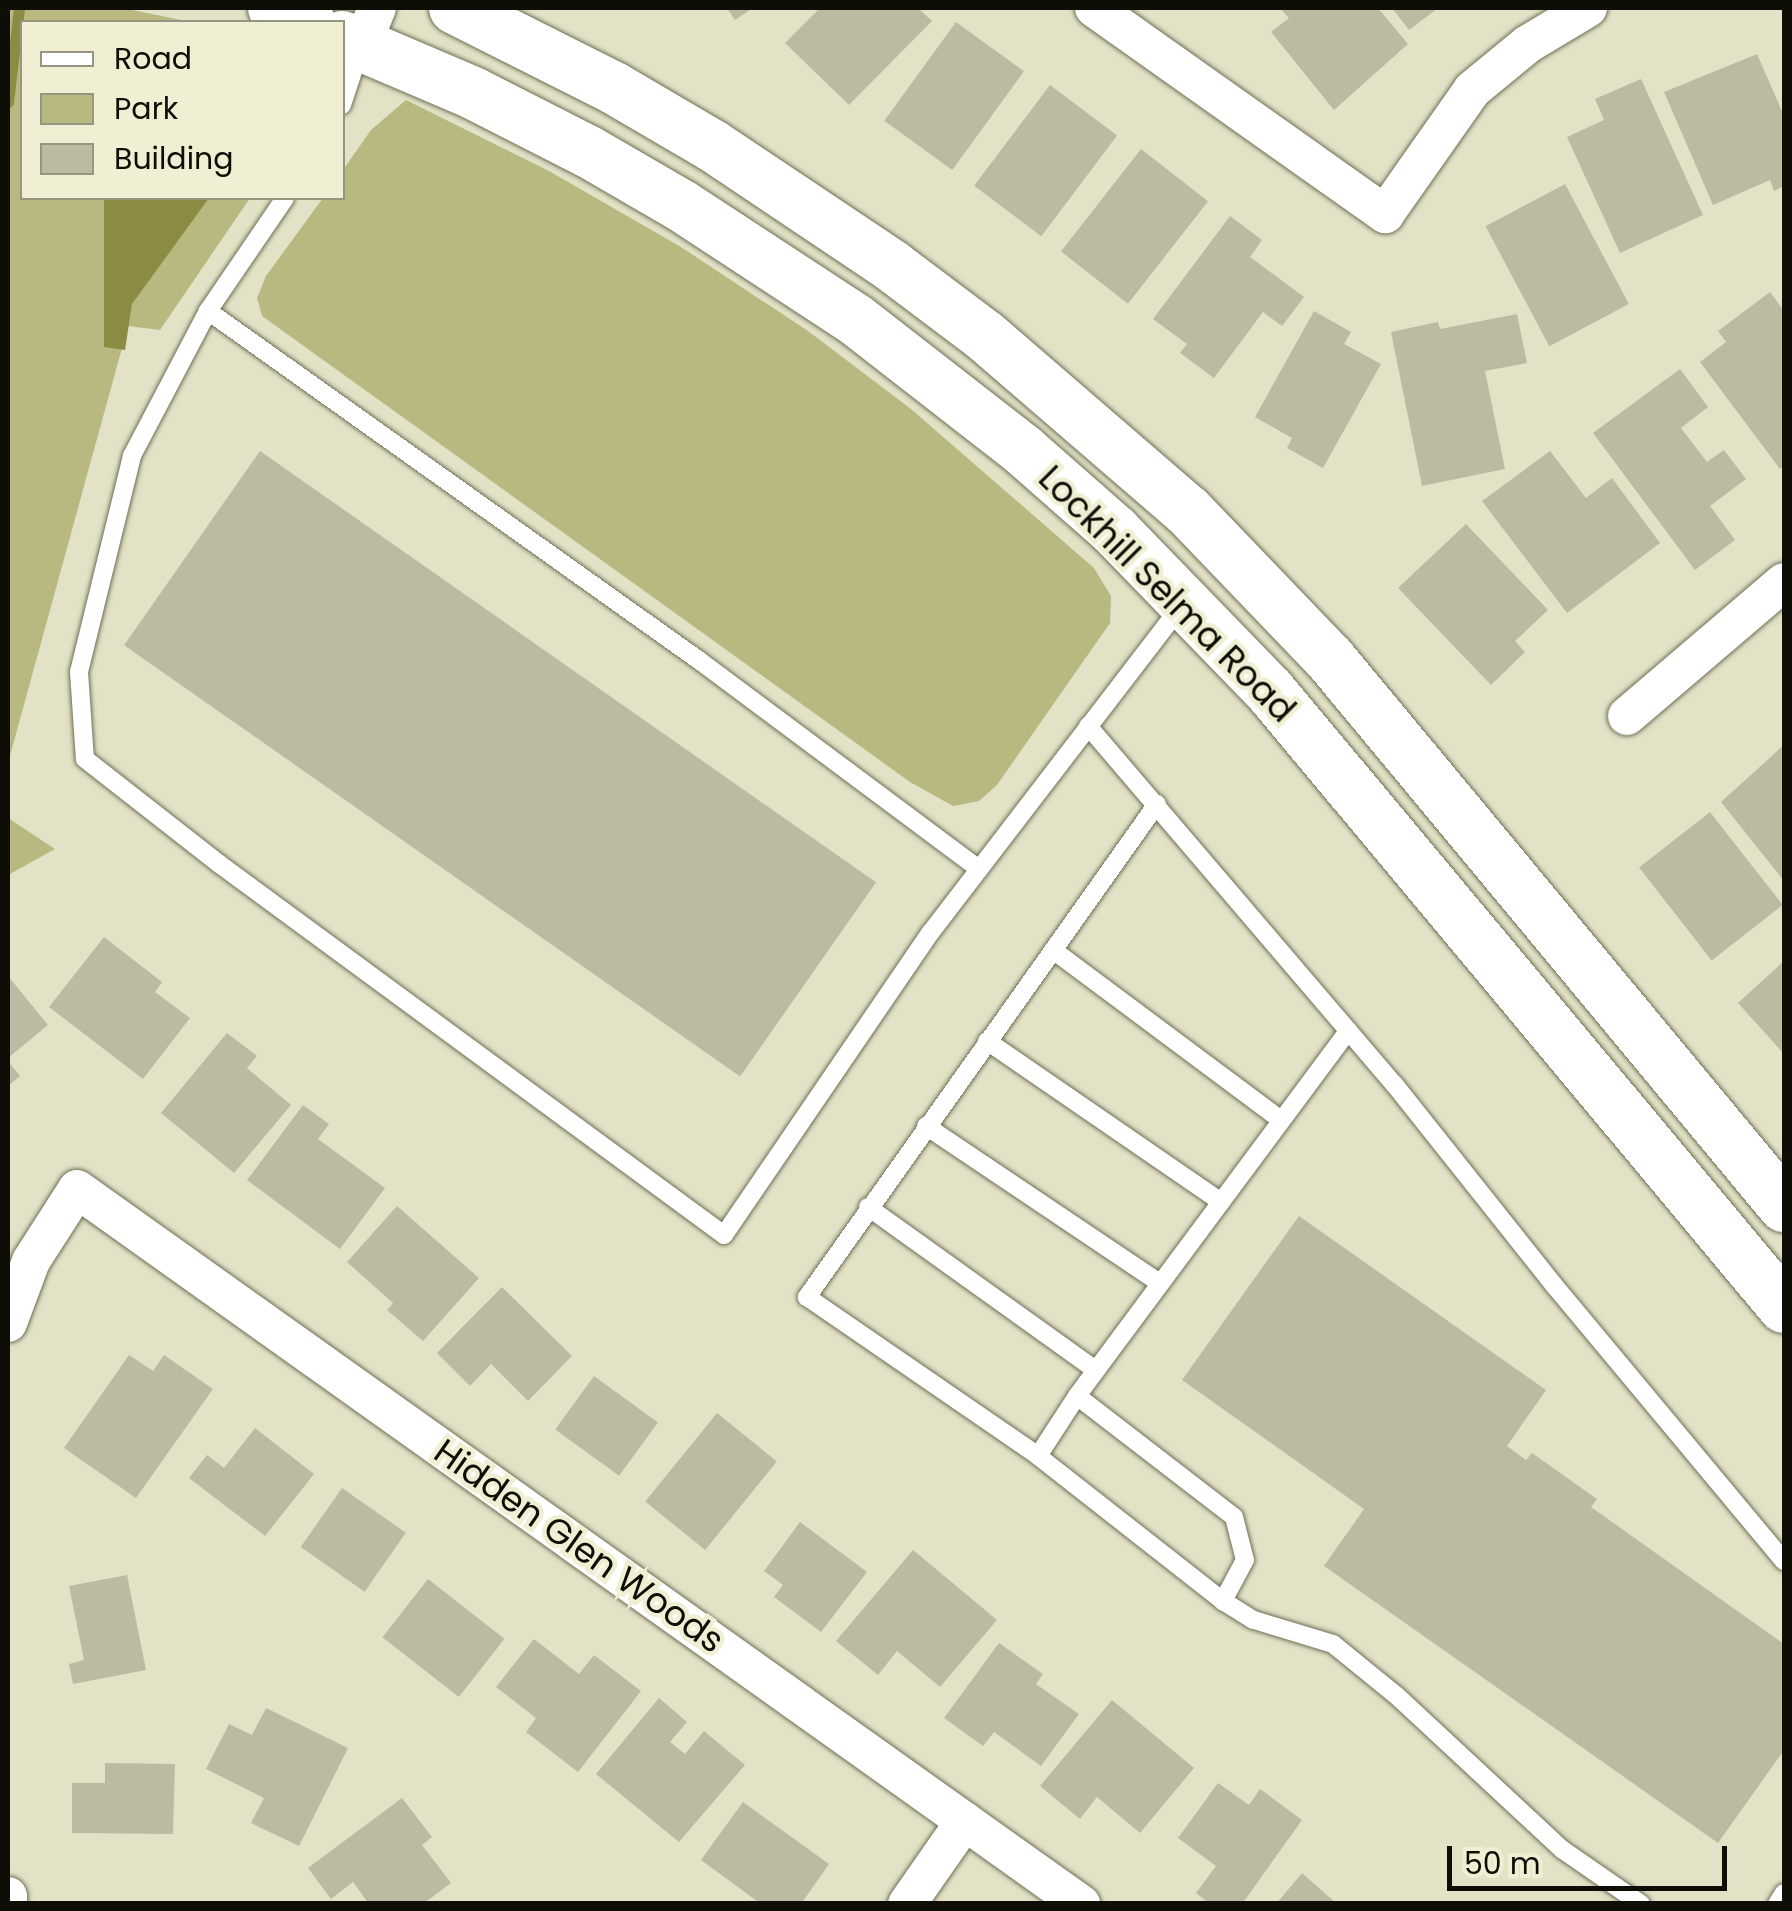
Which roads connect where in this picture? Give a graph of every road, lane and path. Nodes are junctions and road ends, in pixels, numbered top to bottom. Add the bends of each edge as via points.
1 (274, 8) edge
2 (455, 8) edge
3 (1094, 8) edge
4 (1588, 8) edge
5 (304, 20) edge
6 (360, 30) edge
7 (345, 92) edge
8 (284, 200) edge
9 (208, 311) junction
10 (1230, 555) junction
11 (1784, 582) edge
12 (1184, 602) junction
13 (1627, 716) dead end
14 (1088, 726) junction
15 (1158, 804) junction
16 (978, 869) junction
17 (1053, 950) junction
18 (1348, 1031) junction
19 (987, 1041) junction
20 (1281, 1120) junction
21 (926, 1126) junction
22 (1221, 1202) junction
23 (868, 1206) junction
24 (1784, 1206) edge
25 (1160, 1284) junction
26 (1784, 1307) edge
27 (8, 1323) edge
28 (1096, 1370) junction
29 (1077, 1396) junction
30 (1038, 1456) junction
31 (1784, 1560) edge
32 (1223, 1601) junction
33 (964, 1821) junction
34 (1784, 1892) edge
35 (906, 1904) edge
36 (1081, 1904) edge
37 (1641, 1904) edge
38 (1777, 1904) edge

1 - 5 main road
2 - 10 main road, Lockhill Selma Road via 696,136 892,266 1075,411
3 - 4 street via 1386,214 1472,90 1528,44
6 - 7 lane
6 - 12 main road, Lockhill Selma Road via 590,152 840,309 1024,451
8 - 9 lane
9 - 16 lane
9 - 16 lane via 132,456 79,672 85,759 724,1234
10 - 12 street
10 - 24 main road, Lockhill Selma Road via 1330,659
11 - 13 street
12 - 14 lane
12 - 26 main road, Lockhill Selma Road via 1270,691
14 - 15 lane
14 - 16 lane
15 - 17 lane
15 - 18 lane
17 - 19 lane
17 - 20 lane
18 - 20 lane
18 - 31 lane
19 - 21 lane
19 - 22 lane
20 - 22 lane
21 - 23 lane
21 - 25 lane
22 - 25 lane
23 - 28 lane
23 - 30 lane via 808,1297
25 - 28 lane
27 - 33 street, Hidden Glen Woods via 31,1261 77,1189
28 - 29 lane
29 - 30 lane
29 - 32 lane via 1234,1517 1245,1560
30 - 32 lane
32 - 37 lane via 1254,1620 1333,1644 1563,1850
33 - 35 street
33 - 36 street, Hidden Glen Woods
34 - 38 lane

